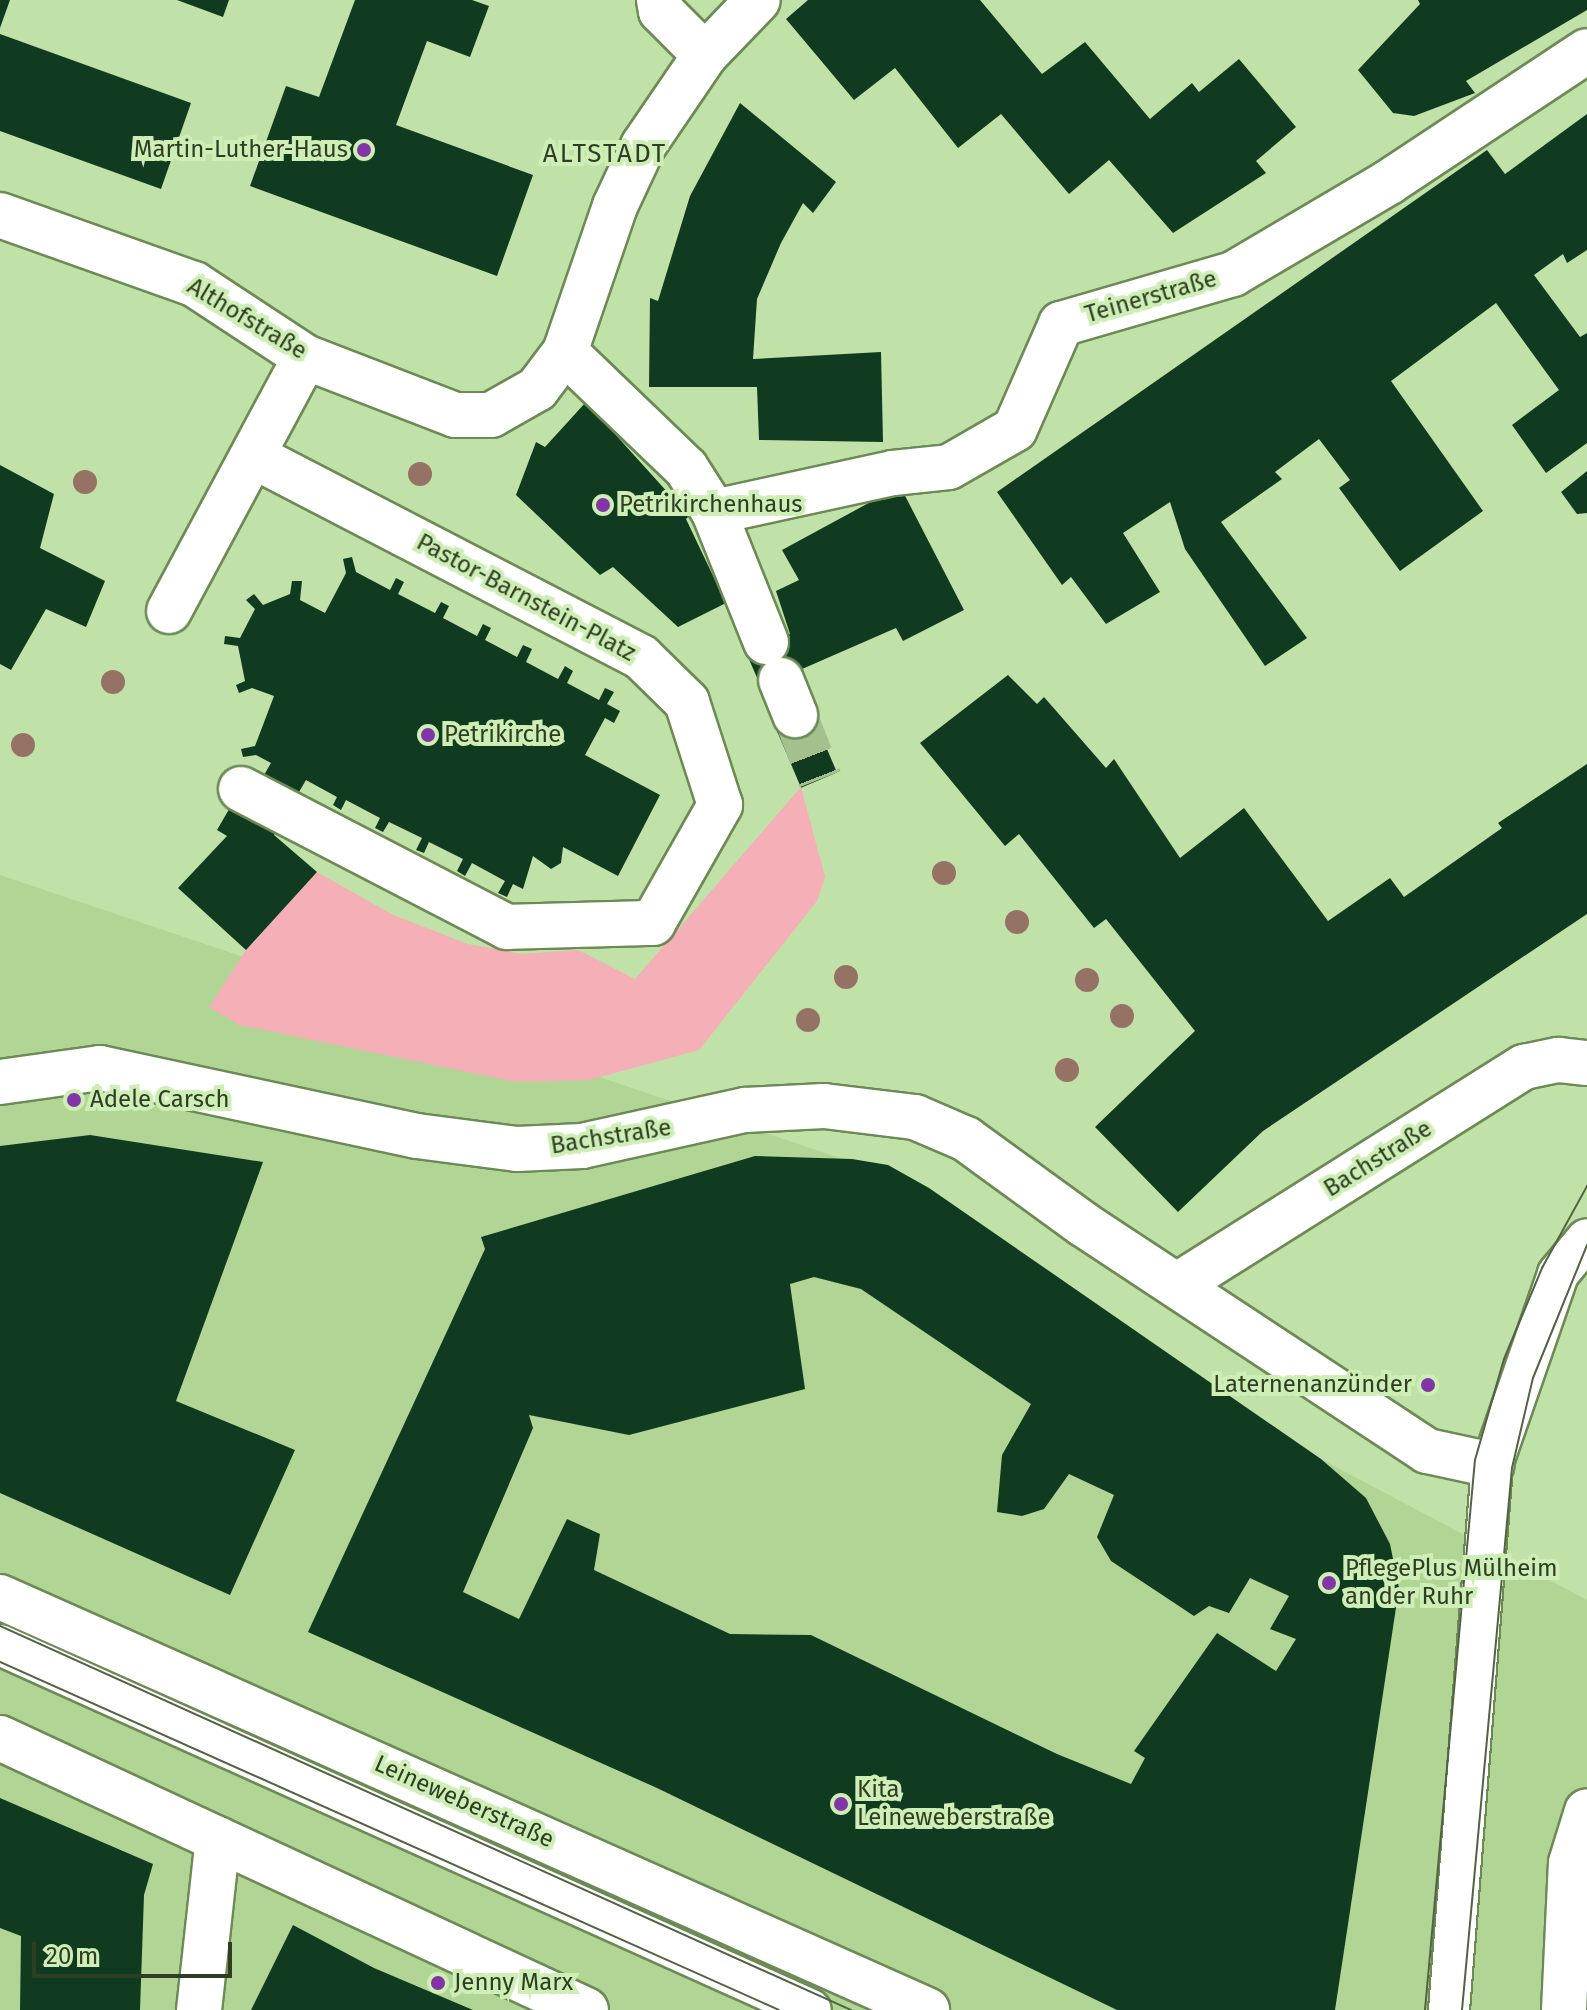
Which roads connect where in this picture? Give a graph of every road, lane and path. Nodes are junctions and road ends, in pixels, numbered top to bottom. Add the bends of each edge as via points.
1 (659, 0) edge
2 (758, 0) edge
3 (1587, 51) edge
4 (705, 55) junction
5 (0, 215) edge
6 (565, 352) junction
7 (305, 357) junction
8 (253, 456) junction
9 (714, 512) junction
10 (169, 611) dead end
11 (781, 679) tunnel mouth
12 (241, 789) dead end
13 (1587, 1063) edge
14 (0, 1082) edge
15 (1587, 1239) edge
16 (1179, 1284) junction
17 (1492, 1465) junction
18 (0, 1597) edge
19 (0, 1645) edge
20 (0, 1738) edge
21 (1587, 1811) edge
22 (218, 1839) junction
23 (1566, 1956) junction
24 (199, 2010) edge
25 (586, 2010) edge
26 (811, 2010) edge
27 (927, 2010) edge
28 (1449, 2010) edge
29 (1535, 2010) edge
30 (1564, 2010) edge

1 - 4 street via 661,11
2 - 4 street, Althofstraße
3 - 9 street, Teinerstraße via 1389,182 1233,274 1061,324 1015,429 949,467 893,473
4 - 6 street, Althofstraße via 643,146 615,206
5 - 7 street, Althofstraße via 194,284
6 - 7 street, Althofstraße via 537,389 491,415 455,415
6 - 9 street via 686,468
7 - 8 street
8 - 10 street
8 - 12 street, Pastor-Barnstein-Platz via 641,657 687,702 720,805 653,923 507,927
9 - 11 street
13 - 16 street, Bachstraße via 1558,1060 1524,1067
14 - 16 street, Bachstraße via 100,1068 417,1136 517,1149 582,1146 745,1110 824,1106 915,1117 966,1139 1083,1224
15 - 17 lane via 1558,1274
16 - 17 street, Bachstraße via 1427,1451
17 - 28 lane
18 - 27 street, Leineweberstraße
19 - 26 lane
20 - 22 street
21 - 23 street via 1571,1863
22 - 24 street
22 - 25 street
23 - 29 street
23 - 30 street

